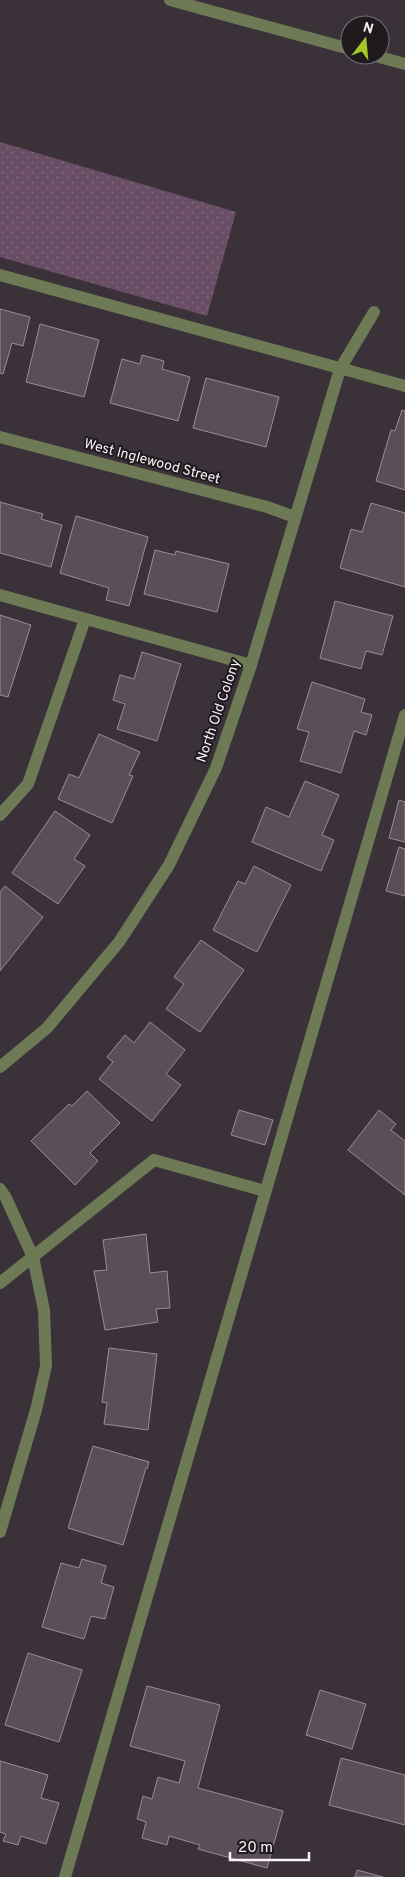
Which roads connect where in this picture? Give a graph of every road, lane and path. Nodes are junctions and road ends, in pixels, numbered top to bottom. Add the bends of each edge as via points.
1 (170, 0) edge
2 (340, 46) edge
3 (390, 60) edge
4 (405, 64) edge
5 (0, 275) edge
6 (374, 312) dead end
7 (340, 369) junction
8 (405, 386) edge
9 (0, 437) edge
10 (296, 518) junction
11 (0, 595) edge
12 (85, 619) junction
13 (251, 665) junction
14 (405, 715) edge
15 (0, 815) edge
16 (0, 1067) edge
17 (0, 1189) edge
18 (265, 1191) junction
19 (32, 1257) junction
20 (0, 1283) edge
21 (0, 1532) edge
22 (65, 1877) edge

1 - 2 street
3 - 4 street
5 - 7 street
6 - 7 street, North Old Colony
7 - 8 street
7 - 10 street, North Old Colony
9 - 10 street, West Inglewood Street via 266,507
10 - 13 street, North Old Colony
11 - 12 street
12 - 13 street
12 - 15 street via 28,784
13 - 16 street, North Old Colony via 216,768 169,865 120,942 47,1028
14 - 18 street
17 - 19 street
18 - 19 street via 154,1160
18 - 22 street
19 - 20 street
19 - 21 street via 44,1310 46,1366

